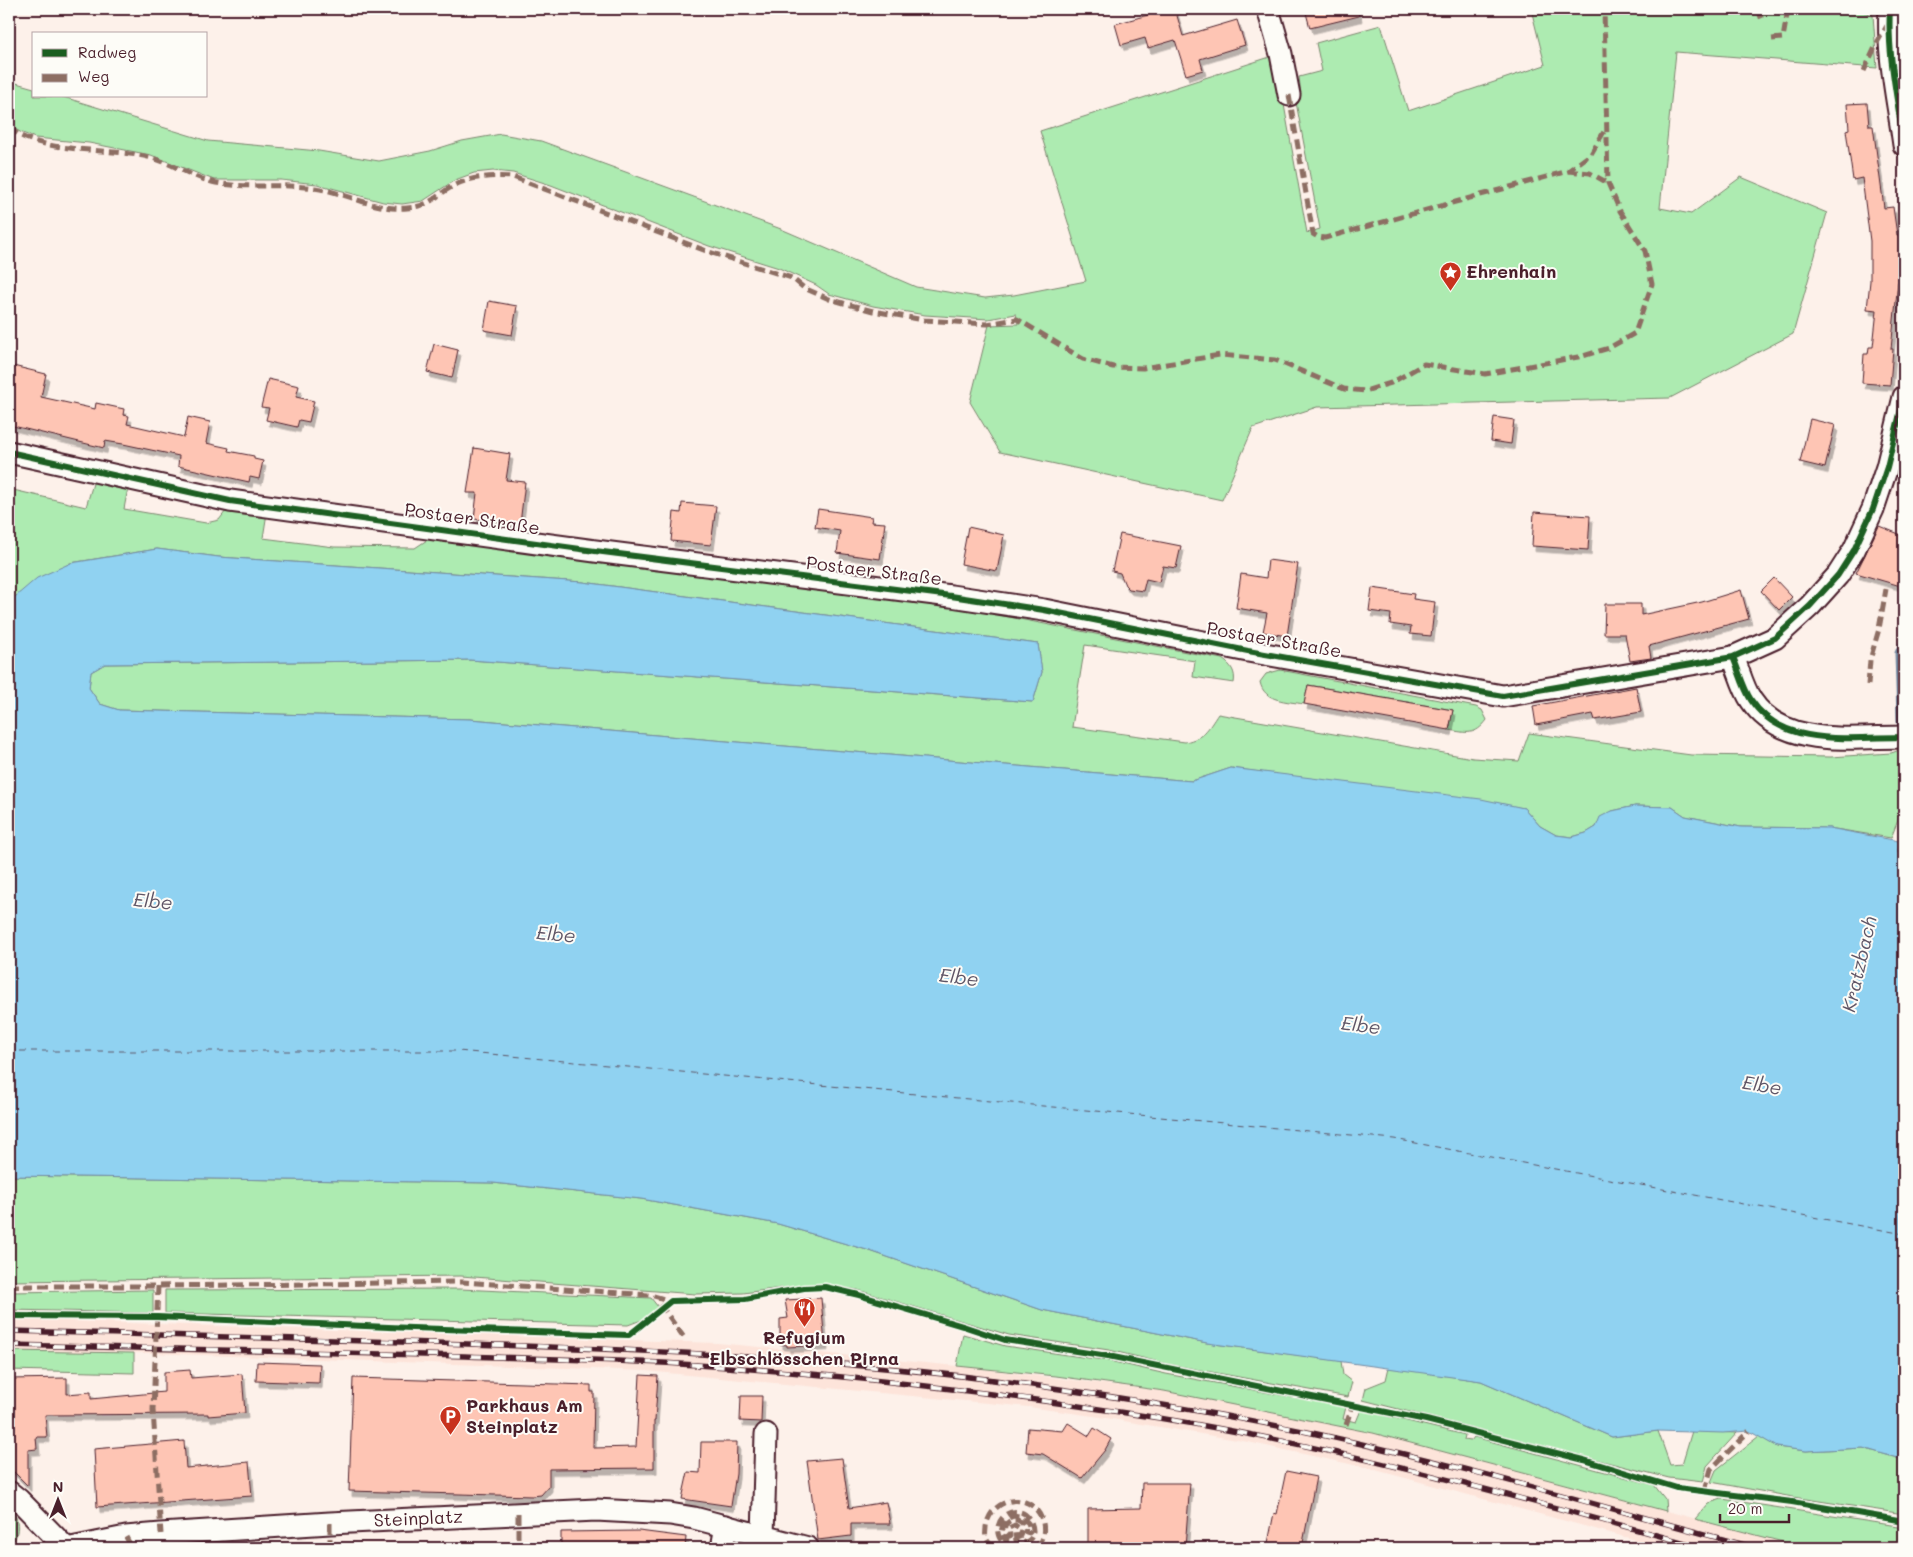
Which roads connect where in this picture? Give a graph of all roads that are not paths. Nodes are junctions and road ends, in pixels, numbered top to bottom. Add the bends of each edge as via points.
1 (1268, 9) edge
2 (1890, 9) edge
3 (1289, 95) dead end
4 (1904, 145) edge
5 (1904, 397) edge
6 (9, 452) edge
7 (1733, 657) junction
8 (1904, 737) edge
9 (766, 1434) dead end
10 (9, 1492) edge
11 (726, 1526) junction
12 (763, 1536) junction
13 (129, 1542) edge
14 (66, 1548) edge
15 (71, 1548) edge
16 (722, 1548) edge
17 (808, 1548) edge

1 - 3 street
2 - 4 street
5 - 7 street, Postaer Straße via 1887,468 1873,509 1838,575 1775,638
6 - 7 street, Postaer Straße via 230,501 1044,610 1248,651 1503,696
7 - 8 street via 1750,699 1773,721 1790,730 1810,736
9 - 12 street
10 - 14 street
11 - 12 street, Steinplatz
11 - 13 street, Steinplatz via 670,1514 596,1510 330,1523
11 - 16 street
12 - 17 street, Steinplatz
13 - 15 street, Steinplatz

